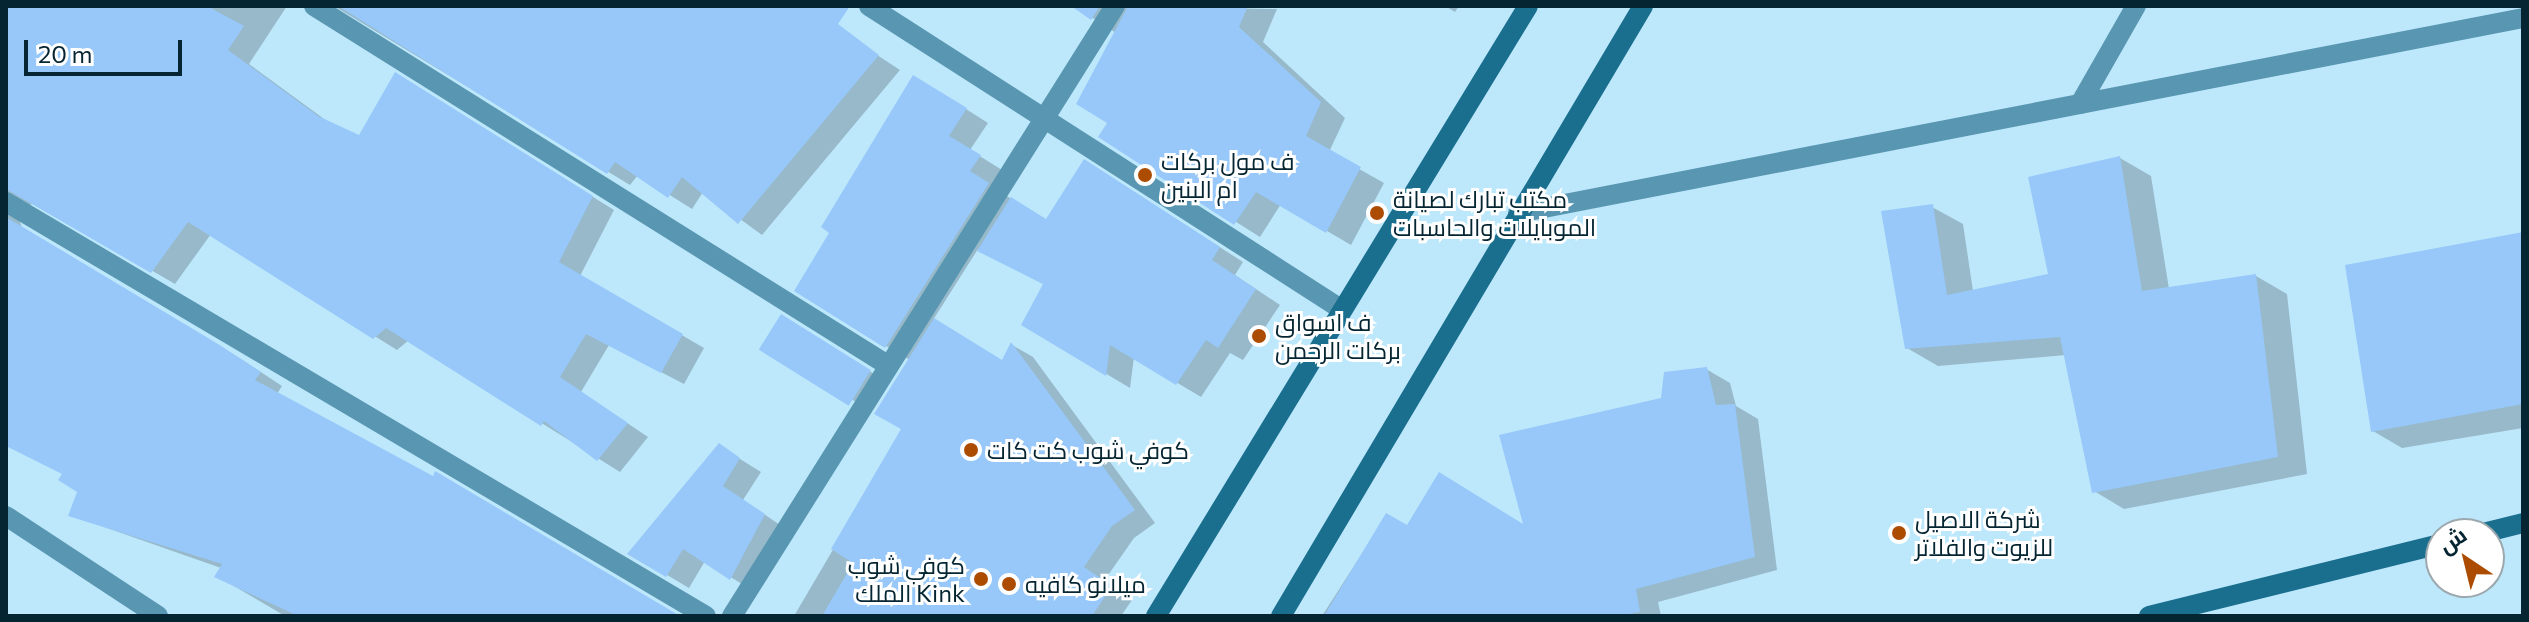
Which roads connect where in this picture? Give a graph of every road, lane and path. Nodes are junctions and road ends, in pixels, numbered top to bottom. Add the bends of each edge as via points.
1 (314, 6) edge
2 (869, 6) edge
3 (1115, 6) edge
4 (1528, 6) edge
5 (1643, 6) edge
6 (2136, 6) edge
7 (2523, 18) edge
8 (2080, 104) junction
9 (1045, 119) junction
10 (6, 202) edge
11 (1518, 213) junction
12 (1341, 309) junction
13 (889, 366) junction
14 (6, 516) edge
15 (2425, 548) edge
16 (158, 616) edge
17 (706, 616) edge
18 (732, 616) edge
19 (1156, 616) edge
20 (1281, 616) edge
21 (2149, 616) edge

1 - 13 street
2 - 9 street
3 - 9 street
4 - 12 street
5 - 11 street
6 - 8 street
7 - 8 street
8 - 11 street
9 - 12 street
9 - 13 street
10 - 17 street
11 - 20 street
12 - 19 street
13 - 18 street
14 - 16 street
15 - 21 street

